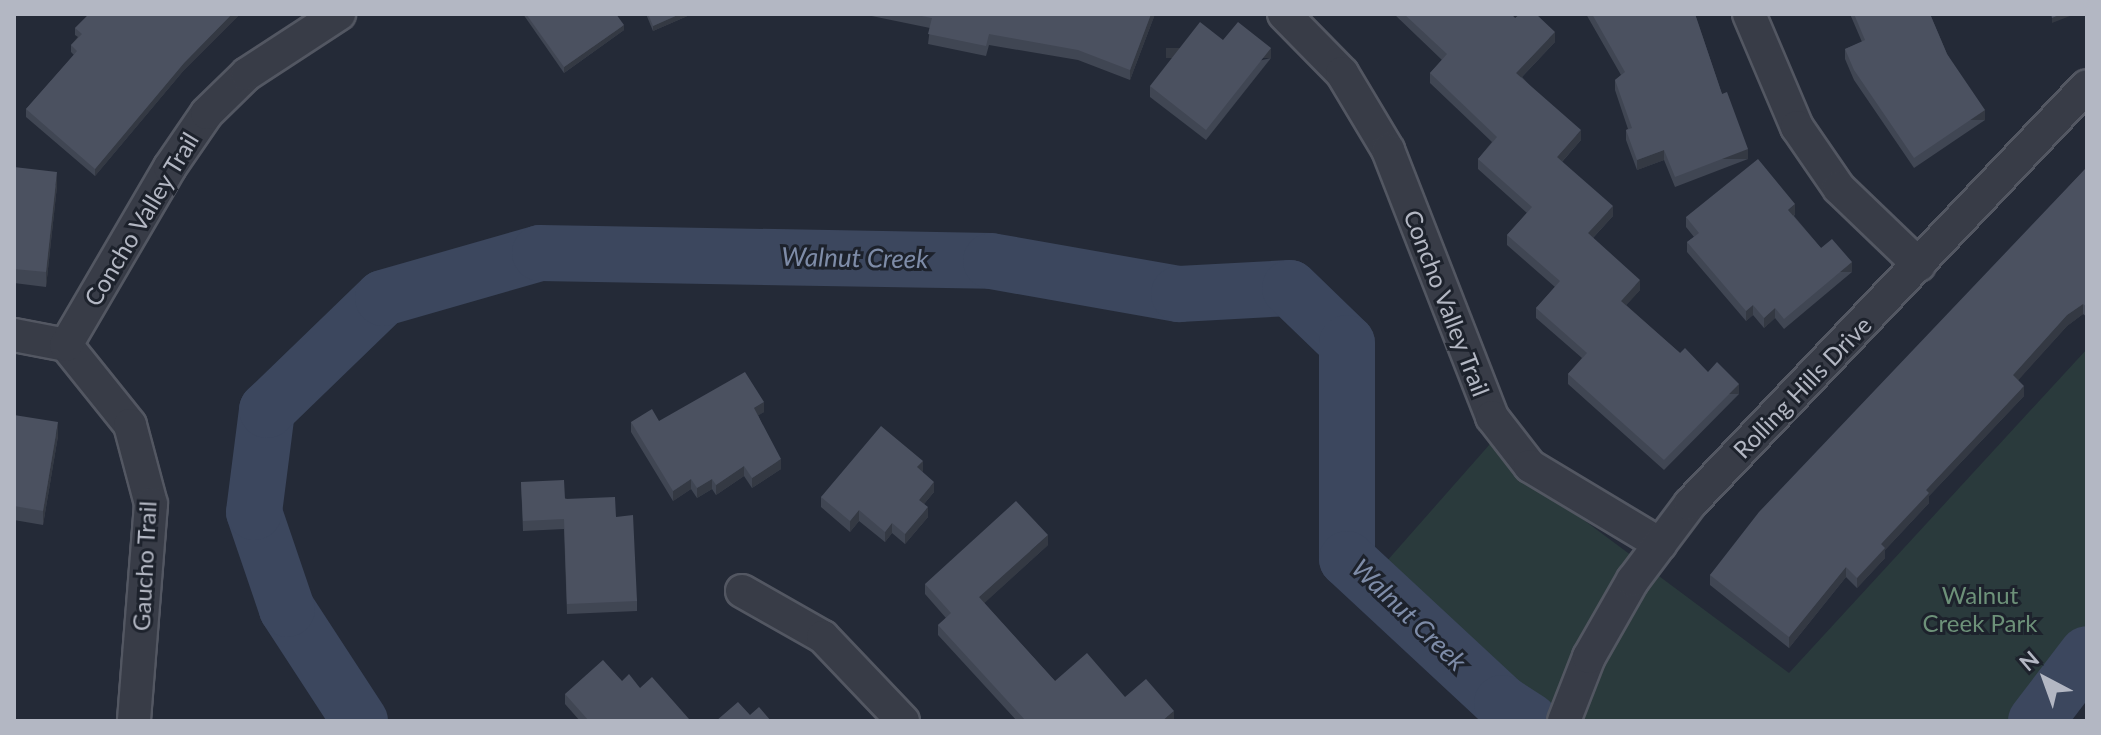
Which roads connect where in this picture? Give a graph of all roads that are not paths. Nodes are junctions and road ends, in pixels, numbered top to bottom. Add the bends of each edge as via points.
1 (339, 14) edge
2 (1284, 14) edge
3 (1749, 14) edge
4 (2087, 86) edge
5 (1919, 265) junction
6 (14, 335) edge
7 (66, 345) junction
8 (1660, 544) junction
9 (742, 591) dead end
10 (134, 721) edge
11 (903, 721) edge
12 (1564, 721) edge

1 - 7 street, Concho Valley Trail via 247,74 207,113
2 - 8 street, Concho Valley Trail via 1342,73 1388,150 1492,417 1530,466
3 - 5 street via 1797,127 1839,188
4 - 5 street, Rolling Hills Drive
5 - 8 street, Rolling Hills Drive via 1690,504
6 - 7 street
7 - 10 street, Gaucho Trail via 130,425 151,504
8 - 12 street, Rolling Hills Drive via 1589,657
9 - 11 street via 823,637

